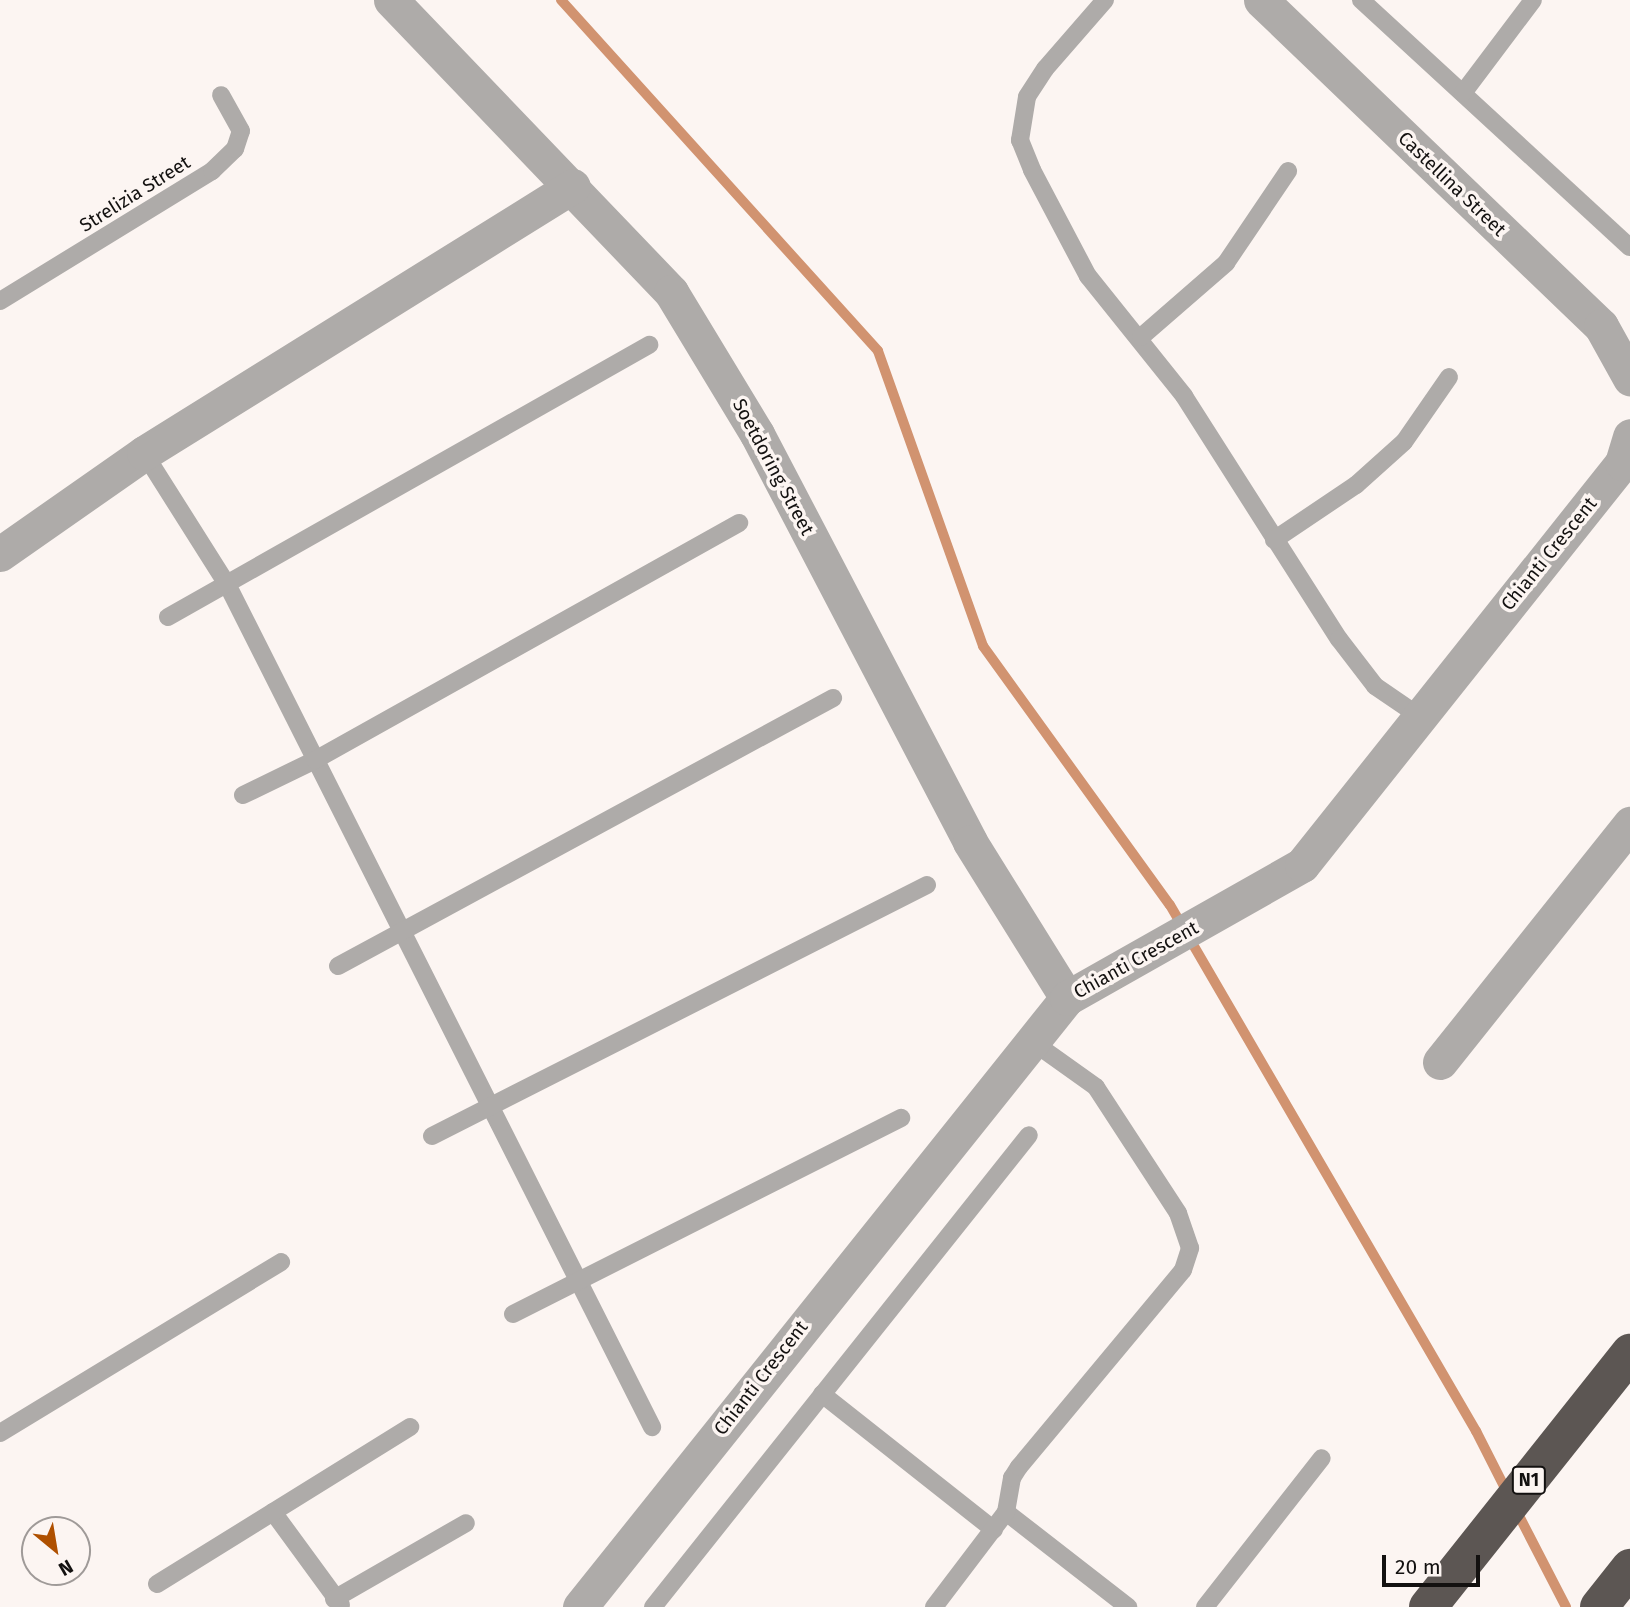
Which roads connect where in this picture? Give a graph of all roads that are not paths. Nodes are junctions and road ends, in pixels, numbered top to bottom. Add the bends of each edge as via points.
1 (391, 0) edge
2 (1105, 0) edge
3 (1261, 0) edge
4 (1361, 0) edge
5 (1533, 0) edge
6 (1463, 93) junction
7 (221, 95) dead end
8 (1287, 170) dead end
9 (573, 186) junction
10 (1630, 247) edge
11 (0, 301) edge
12 (1141, 337) junction
13 (649, 345) dead end
14 (1449, 377) dead end
15 (1630, 379) edge
16 (1630, 436) edge
17 (144, 453) junction
18 (739, 523) dead end
19 (1274, 540) junction
20 (0, 554) edge
21 (228, 586) junction
22 (168, 617) dead end
23 (833, 698) dead end
24 (1419, 716) junction
25 (315, 760) junction
26 (243, 795) dead end
27 (1630, 824) edge
28 (927, 885) dead end
29 (403, 934) junction
30 (338, 966) dead end
31 (1067, 998) junction
32 (1030, 1040) junction
33 (1440, 1062) dead end
34 (490, 1107) junction
35 (901, 1118) dead end
36 (1029, 1135) dead end
37 (432, 1136) dead end
38 (281, 1262) dead end
39 (578, 1281) junction
40 (513, 1314) dead end
41 (1630, 1353) edge
42 (822, 1394) junction
43 (411, 1427) dead end
44 (652, 1427) dead end
45 (0, 1433) edge
46 (1322, 1458) dead end
47 (273, 1512) junction
48 (1006, 1512) junction
49 (466, 1523) dead end
50 (994, 1530) junction
51 (1630, 1568) edge
52 (157, 1584) dead end
53 (339, 1603) edge
54 (580, 1607) edge
55 (653, 1607) edge
56 (934, 1607) edge
57 (1128, 1607) edge
58 (1205, 1607) edge
59 (1429, 1607) edge
60 (1599, 1607) edge

1 - 9 street, Soetdoring Street
2 - 12 lane via 1045,69 1027,97 1020,140 1088,276 1112,309
3 - 15 street, Castellina Street via 1601,326
4 - 6 lane
5 - 6 lane
6 - 10 lane
7 - 11 lane, Strelizia Street via 242,131 235,149 212,171
8 - 12 lane via 1226,263
9 - 17 street
9 - 31 street, Soetdoring Street via 671,292 715,358 970,842
12 - 19 lane via 1184,396
13 - 21 lane
14 - 19 lane via 1404,442 1356,485
16 - 24 street, Chianti Crescent via 1622,463
17 - 20 street
17 - 21 lane
18 - 25 lane
19 - 24 lane via 1375,686
21 - 22 lane
21 - 25 lane
23 - 29 lane
24 - 31 street, Chianti Crescent via 1302,865
25 - 26 lane
25 - 29 lane
27 - 33 street
28 - 34 lane
29 - 30 lane
29 - 34 lane
31 - 32 street, Chianti Crescent
32 - 48 lane via 1096,1087 1178,1213 1190,1248 1184,1270 1019,1467 1012,1478
32 - 54 street, Chianti Crescent
34 - 37 lane
34 - 39 lane
35 - 39 lane
36 - 42 lane
38 - 45 lane
39 - 40 lane
39 - 44 lane
41 - 59 highway, N1
42 - 50 lane
42 - 55 lane
43 - 47 lane
46 - 58 lane
47 - 52 lane
47 - 53 lane
48 - 50 lane
48 - 57 lane
49 - 53 lane
50 - 56 lane
51 - 60 highway

